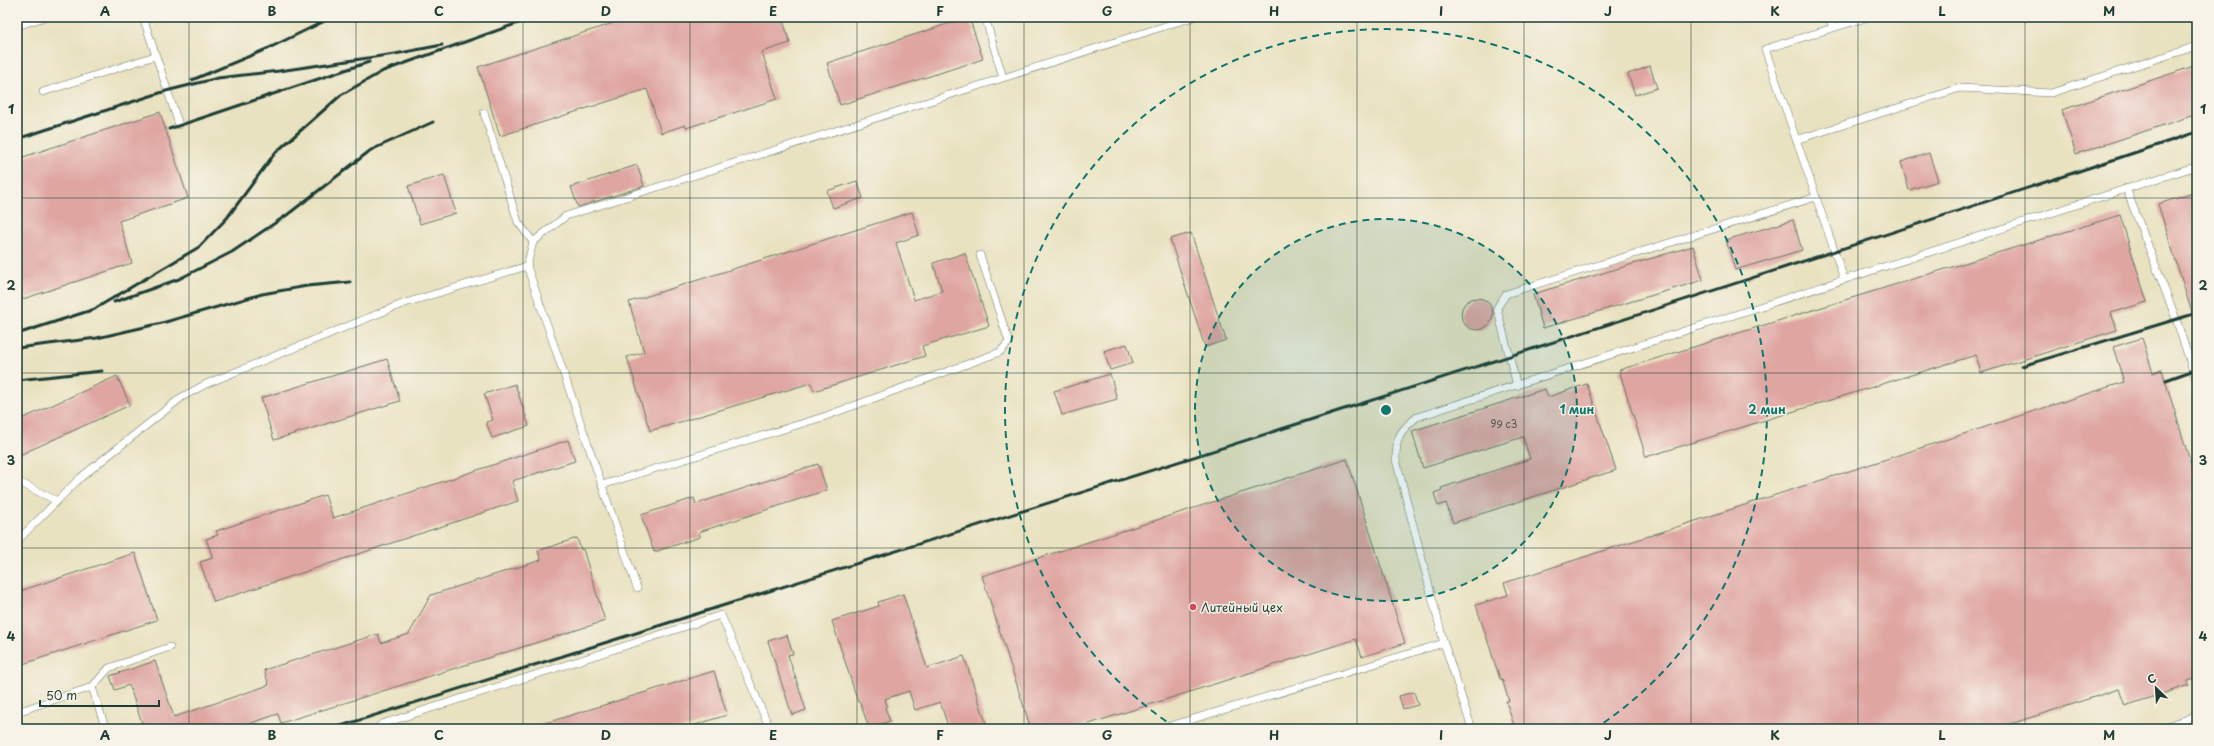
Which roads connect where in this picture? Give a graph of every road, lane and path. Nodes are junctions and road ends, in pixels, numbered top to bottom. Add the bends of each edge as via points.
1 (45, 17) edge
2 (143, 17) edge
3 (985, 17) edge
4 (1193, 17) edge
5 (1829, 17) edge
6 (1869, 17) edge
7 (17, 26) edge
8 (1833, 28) junction
9 (2197, 46) edge
10 (155, 56) junction
11 (1003, 78) junction
12 (43, 92) dead end
13 (484, 113) dead end
14 (179, 125) dead end
15 (1796, 140) junction
16 (2197, 166) edge
17 (2126, 188) junction
18 (1816, 197) junction
19 (532, 242) junction
20 (980, 255) dead end
21 (527, 266) junction
22 (1844, 279) junction
23 (2197, 383) edge
24 (1517, 386) junction
25 (17, 481) edge
26 (602, 485) junction
27 (57, 501) junction
28 (17, 541) edge
29 (637, 588) dead end
30 (1444, 643) junction
31 (170, 647) dead end
32 (92, 687) junction
33 (17, 712) edge
34 (2197, 716) edge
35 (105, 727) dead end
36 (376, 729) edge
37 (770, 729) edge
38 (1160, 729) edge
39 (1472, 729) edge
40 (2157, 729) edge

1 - 7 lane
2 - 10 lane
3 - 11 lane
4 - 11 lane
5 - 8 lane
6 - 8 lane
8 - 15 lane via 1765,49
9 - 15 lane via 2051,93 1960,88
10 - 12 lane
10 - 14 lane
11 - 19 lane via 566,216
13 - 19 lane via 518,222
15 - 18 lane
16 - 17 lane
17 - 22 lane
17 - 23 lane via 2176,319
18 - 22 lane
18 - 24 lane via 1506,294 1496,308
19 - 21 lane
20 - 26 lane via 1009,342 1000,352 823,417
21 - 26 lane
21 - 27 lane via 402,304 206,384 182,397 80,478
22 - 24 lane
24 - 30 lane via 1417,417 1403,428 1396,441 1396,460
25 - 27 lane
26 - 29 lane
27 - 28 lane
30 - 38 lane
30 - 39 lane
31 - 32 lane via 109,668
32 - 33 lane
32 - 35 lane
34 - 40 lane
36 - 37 lane via 382,724 721,615

